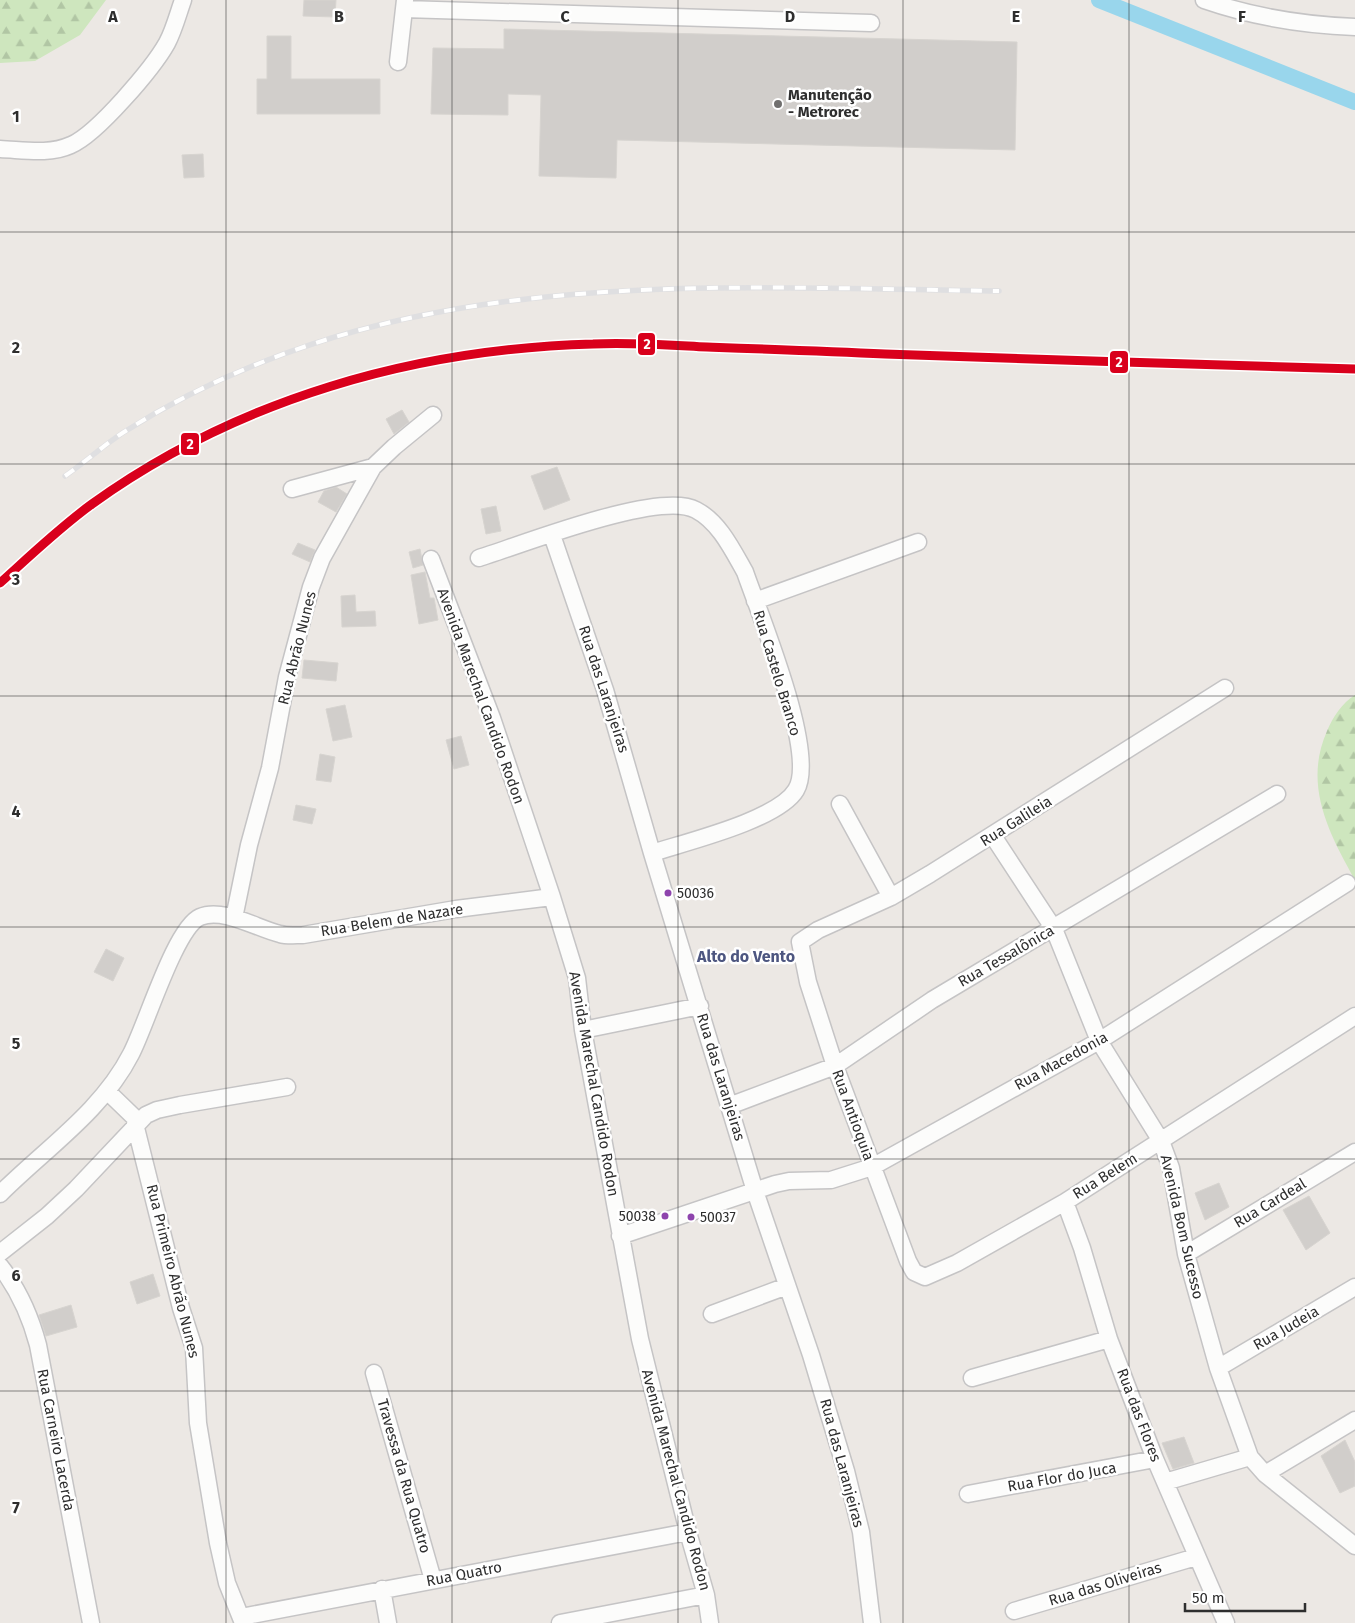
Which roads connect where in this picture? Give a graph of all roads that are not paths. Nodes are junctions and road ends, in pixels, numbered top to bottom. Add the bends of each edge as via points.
1 (183, 0) edge
2 (1204, 0) edge
3 (404, 4) edge
4 (871, 23) dead end
5 (1355, 27) edge
6 (398, 62) dead end
7 (0, 149) edge
8 (434, 415) dead end
9 (373, 467) junction
10 (292, 489) dead end
11 (552, 535) junction
12 (918, 542) dead end
13 (480, 558) dead end
14 (430, 559) dead end
15 (755, 601) junction
16 (1226, 688) dead end
17 (1277, 794) dead end
18 (840, 804) dead end
19 (993, 836) junction
20 (652, 853) junction
21 (1347, 883) dead end
22 (552, 897) junction
23 (891, 897) junction
24 (234, 918) junction
25 (1054, 928) junction
26 (800, 942) joint
27 (700, 1006) junction
28 (1355, 1016) edge
29 (584, 1030) junction
30 (1099, 1041) junction
31 (835, 1066) junction
32 (287, 1087) dead end
33 (108, 1092) junction
34 (729, 1106) junction
35 (136, 1123) junction
36 (1161, 1141) junction
37 (1355, 1152) edge
38 (872, 1167) junction
39 (755, 1191) junction
40 (0, 1194) edge
41 (1065, 1202) junction
42 (620, 1236) junction
43 (0, 1253) edge
44 (1186, 1254) junction
45 (0, 1266) edge
46 (926, 1277) joint
47 (787, 1286) junction
48 (1355, 1287) edge
49 (712, 1314) dead end
50 (1109, 1339) junction
51 (1218, 1368) junction
52 (374, 1373) dead end
53 (972, 1378) dead end
54 (1355, 1420) edge
55 (1250, 1457) junction
56 (1155, 1459) junction
57 (1265, 1474) junction
58 (1165, 1482) junction
59 (968, 1494) dead end
60 (688, 1532) junction
61 (1355, 1546) edge
62 (1196, 1556) junction
63 (433, 1580) junction
64 (382, 1590) junction
65 (706, 1595) junction
66 (1014, 1611) dead end
67 (242, 1620) edge
68 (91, 1623) edge
69 (388, 1623) edge
70 (560, 1623) edge
71 (710, 1623) edge
72 (872, 1623) edge
73 (1226, 1623) edge

1 - 7 street via 168,42 151,68 97,126 72,145 48,152
2 - 5 street via 1281,20
3 - 4 street
3 - 6 street
8 - 9 street, Rua Abrão Nunes
9 - 10 street
9 - 24 street, Rua Abrão Nunes via 336,531 311,587
11 - 13 street
11 - 15 street, Rua Castelo Branco via 663,505 683,505 708,518 722,534 744,572
11 - 20 street, Rua das Laranjeiras via 607,698
12 - 15 street, Rua Castelo Branco
14 - 22 street, Avenida Marechal Candido Rodon via 492,718
15 - 20 street, Rua Castelo Branco via 797,727 802,774 796,790 779,805 740,825
16 - 19 street, Rua Galileia
17 - 25 street, Rua Tessalônica
18 - 23 street
19 - 23 street, Rua Galileia
19 - 25 street, Avenida Bom Sucesso
20 - 27 street, Rua das Laranjeiras
21 - 30 street, Rua Macedonia
22 - 24 street, Rua Belem de Nazare via 447,910 303,935 282,935
22 - 29 street, Avenida Marechal Candido Rodon via 577,978
23 - 26 street, Rua Galileia via 818,930
24 - 33 street, Rua Belem de Nazare via 200,917 189,926 176,947 131,1054
25 - 30 street, Avenida Bom Sucesso
25 - 31 street, Rua Tessalônica via 932,1000
26 - 31 street, Rua Antioquia via 808,982
27 - 29 street
27 - 34 street, Rua das Laranjeiras
28 - 36 street, Rua Belem
29 - 42 street, Avenida Marechal Candido Rodon
30 - 36 street, Avenida Bom Sucesso
30 - 38 street, Rua Macedonia
31 - 34 street, Rua Tessalônica
31 - 38 street, Rua Antioquia
32 - 35 street via 157,1110
33 - 35 street
33 - 40 street, Rua Belem de Nazare
34 - 39 street, Rua das Laranjeiras
35 - 43 street via 76,1189
35 - 67 street, Rua Primeiro Abrão Nunes via 181,1308 194,1348 198,1423 218,1543 227,1583
36 - 41 street, Rua Belem
36 - 44 street, Avenida Bom Sucesso via 1172,1168
37 - 44 street, Rua Cardeal
38 - 39 street, Rua Macedonia via 831,1180 789,1181
38 - 46 street, Rua Antioquia via 908,1261 914,1272
39 - 42 street, Rua Macedonia
39 - 47 street, Rua das Laranjeiras
41 - 46 street, Rua Belem
41 - 50 street, Rua das Flores
42 - 60 street, Avenida Marechal Candido Rodon via 640,1339
44 - 51 street, Avenida Bom Sucesso
45 - 68 street, Rua Carneiro Lacerda via 20,1296 38,1345
47 - 49 street
47 - 72 street, Rua das Laranjeiras via 817,1374 856,1508
48 - 51 street, Rua Judeia
50 - 53 street
50 - 56 street, Rua das Flores
51 - 55 street, Avenida Bom Sucesso
52 - 63 street, Travessa da Rua Quatro
54 - 57 street
55 - 57 street, Avenida Bom Sucesso
55 - 58 street
56 - 58 street, Rua das Flores
56 - 59 street, Rua Flor do Juca
57 - 61 street, Avenida Bom Sucesso
58 - 62 street, Rua das Flores
60 - 63 street, Rua Quatro
60 - 65 street, Avenida Marechal Candido Rodon
62 - 66 street, Rua das Oliveiras
62 - 73 street, Rua das Flores
63 - 64 street, Rua Quatro
64 - 67 street, Rua Quatro
64 - 69 street
65 - 70 street
65 - 71 street, Avenida Marechal Candido Rodon

